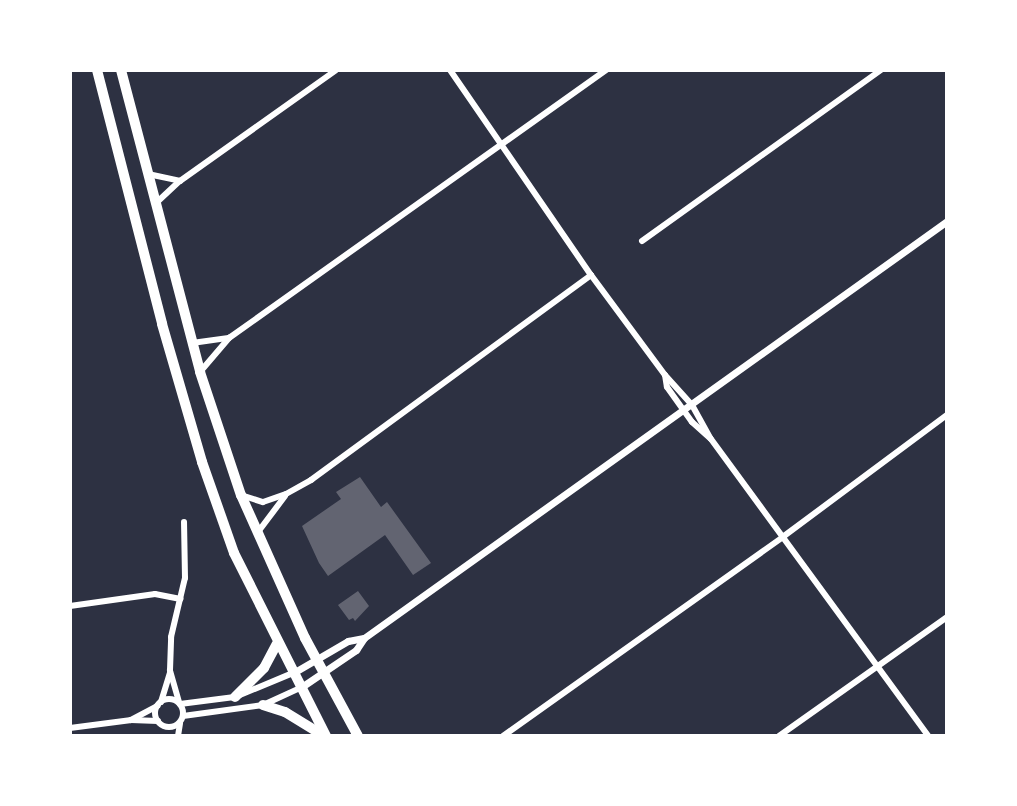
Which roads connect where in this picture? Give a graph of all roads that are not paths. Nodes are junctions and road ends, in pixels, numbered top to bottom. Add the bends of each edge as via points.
1 (97, 70) edge
2 (121, 70) edge
3 (336, 70) edge
4 (450, 70) edge
5 (607, 70) edge
6 (881, 70) edge
7 (501, 146) junction
8 (146, 173) junction
9 (180, 181) junction
10 (154, 205) junction
11 (947, 220) edge
12 (642, 241) dead end
13 (592, 275) junction
14 (229, 338) junction
15 (192, 342) junction
16 (200, 372) junction
17 (666, 376) junction
18 (692, 405) junction
19 (684, 410) junction
20 (947, 415) edge
21 (711, 439) junction
22 (286, 494) junction
23 (241, 495) junction
24 (184, 522) dead end
25 (256, 533) junction
26 (784, 536) junction
27 (181, 599) junction
28 (70, 606) edge
29 (947, 617) edge
30 (364, 638) junction
31 (277, 644) junction
32 (316, 661) junction
33 (879, 666) junction
34 (170, 670) junction
35 (293, 674) junction
36 (323, 674) junction
37 (300, 688) junction
38 (235, 696) junction
39 (179, 703) junction
40 (159, 704) junction
41 (263, 705) junction
42 (131, 720) junction
43 (182, 720) junction
44 (159, 723) junction
45 (70, 729) edge
46 (165, 736) edge
47 (178, 736) edge
48 (326, 736) edge
49 (358, 736) edge
50 (503, 736) edge
51 (779, 736) edge
52 (928, 736) edge

1 - 31 highway via 202,462 234,554
2 - 8 highway
3 - 9 street
4 - 7 street
5 - 7 street
6 - 12 street
7 - 13 street
7 - 14 street
8 - 9 street
8 - 10 highway
9 - 10 street
10 - 15 highway
11 - 18 street
13 - 17 street
13 - 22 street
14 - 15 street
14 - 16 street
15 - 16 highway
16 - 23 highway
17 - 18 street
17 - 19 street via 667,387
18 - 19 street
18 - 21 street
19 - 21 street
19 - 30 street
20 - 26 street
21 - 26 street
22 - 23 street via 263,502
22 - 25 street
23 - 25 highway
24 - 27 street
25 - 32 highway
26 - 33 street
26 - 50 street
27 - 28 street via 155,594
27 - 34 street via 171,637
29 - 33 street
30 - 32 street via 348,641
30 - 36 street via 356,650
31 - 35 highway
31 - 38 highway via 264,668
32 - 35 street
32 - 36 highway
33 - 51 street
33 - 52 street
34 - 39 street
34 - 40 street
35 - 37 highway
35 - 38 street
36 - 37 street
36 - 49 highway
37 - 41 street
37 - 48 highway
38 - 39 street
39 - 40 street via 170,699
39 - 43 street
40 - 42 street
40 - 44 street via 155,713
41 - 43 street
41 - 48 highway
42 - 44 street
42 - 45 street
43 - 44 street via 171,727
43 - 47 street
44 - 46 street

